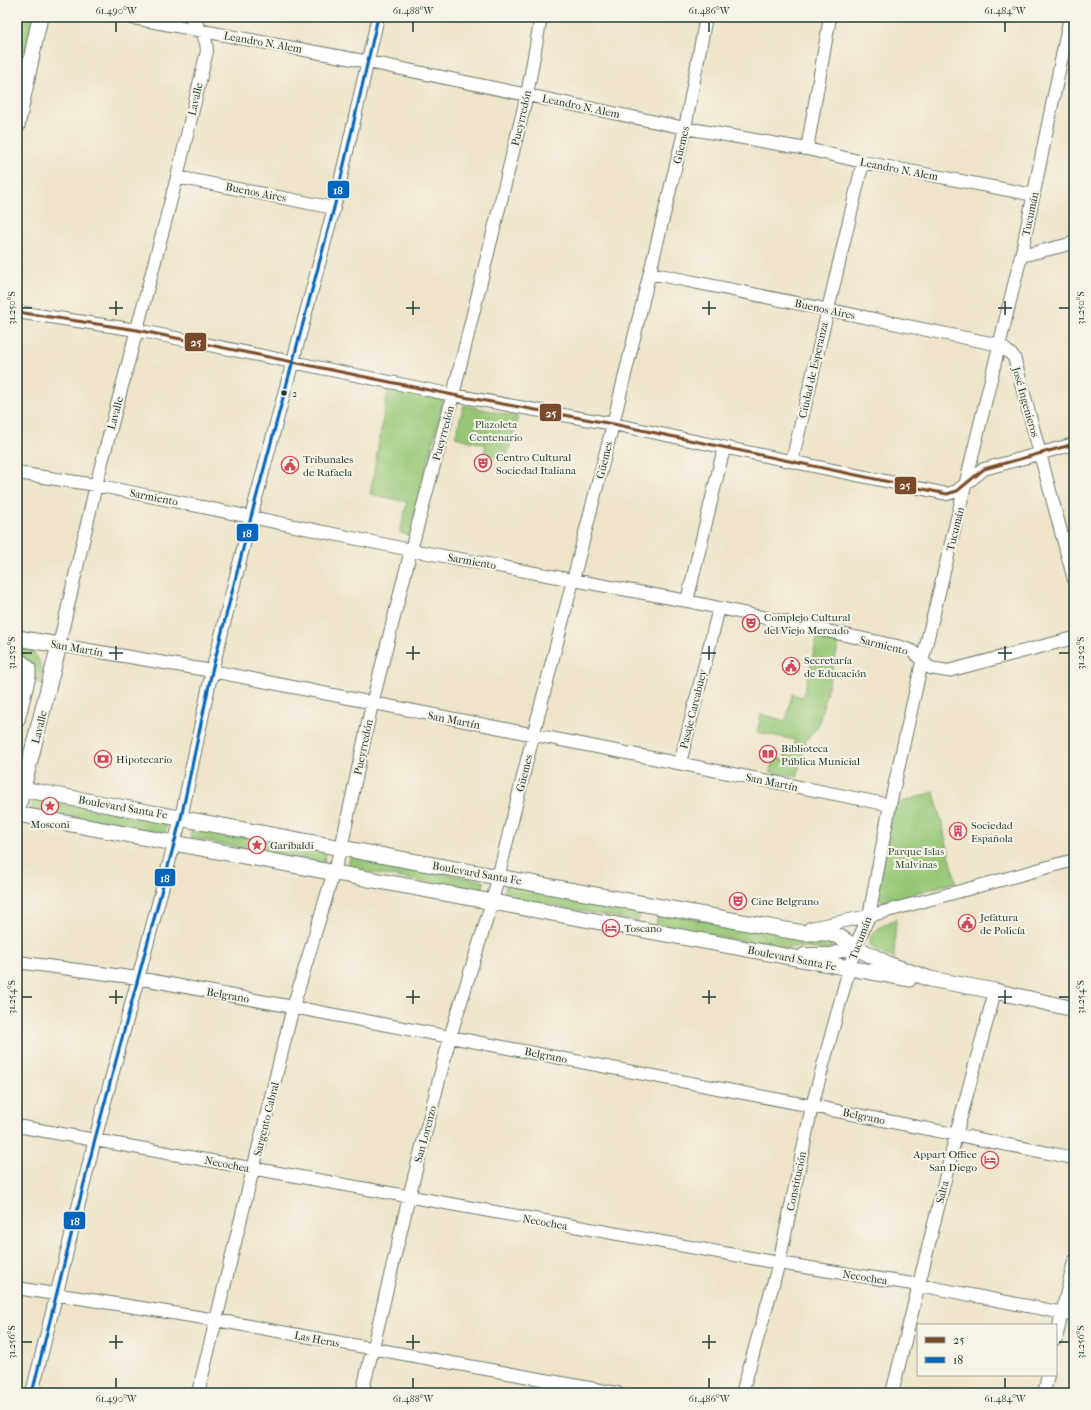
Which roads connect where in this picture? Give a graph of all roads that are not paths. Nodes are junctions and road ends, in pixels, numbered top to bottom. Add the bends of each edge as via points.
1 (40, 17) edge
2 (128, 17) edge
3 (191, 17) edge
4 (378, 17) edge
5 (541, 17) edge
6 (706, 17) edge
7 (830, 17) edge
8 (1071, 22) edge
9 (202, 31) junction
10 (369, 62) junction
11 (20, 93) edge
12 (527, 95) junction
13 (17, 126) edge
14 (685, 128) junction
15 (807, 149) junction
16 (863, 162) junction
17 (177, 177) junction
18 (1034, 195) junction
19 (334, 208) junction
20 (1074, 243) edge
21 (1021, 256) junction
22 (650, 273) junction
23 (827, 309) junction
24 (17, 312) edge
25 (137, 330) junction
26 (1000, 345) junction
27 (292, 361) junction
28 (454, 395) junction
29 (614, 424) junction
30 (1074, 444) edge
31 (724, 448) junction
32 (1040, 452) junction
33 (792, 461) junction
34 (17, 473) edge
35 (966, 483) junction
36 (96, 486) junction
37 (251, 517) junction
38 (411, 550) junction
39 (574, 579) junction
40 (1074, 580) edge
41 (687, 601) junction
42 (719, 608) junction
43 (17, 638) edge
44 (1074, 638) edge
45 (59, 646) junction
46 (922, 662) junction
47 (22, 664) edge
48 (212, 671) junction
49 (372, 704) junction
50 (17, 720) edge
51 (533, 736) junction
52 (680, 763) junction
53 (20, 788) edge
54 (890, 805) junction
55 (17, 813) edge
56 (181, 818) junction
57 (174, 842) junction
58 (341, 848) junction
59 (1074, 860) edge
60 (333, 871) junction
61 (498, 877) junction
62 (492, 902) junction
63 (650, 905) junction
64 (869, 916) junction
65 (644, 930) junction
66 (789, 930) junction
67 (855, 948) junction
68 (761, 952) junction
69 (17, 962) edge
70 (849, 969) junction
71 (138, 978) junction
72 (930, 979) junction
73 (995, 991) junction
74 (294, 1007) junction
75 (1074, 1009) edge
76 (450, 1037) junction
77 (812, 1106) junction
78 (17, 1126) edge
79 (956, 1135) junction
80 (95, 1139) junction
81 (1074, 1158) edge
82 (253, 1169) junction
83 (409, 1197) junction
84 (1074, 1261) edge
85 (779, 1263) junction
86 (919, 1285) junction
87 (17, 1288) edge
88 (56, 1294) junction
89 (1062, 1313) junction
90 (1074, 1315) edge
91 (216, 1320) junction
92 (1057, 1335) edge
93 (373, 1349) junction
94 (1048, 1376) edge
95 (32, 1393) edge
96 (198, 1393) edge
97 (362, 1393) edge
98 (617, 1393) edge
99 (742, 1393) edge
100 (892, 1393) edge
101 (1044, 1393) edge

1 - 11 main road
2 - 9 street, Leandro N. Alem
3 - 9 street, Lavalle
4 - 10 street
5 - 12 street, Pueyrredón
6 - 14 street, Güemes
7 - 15 street
8 - 18 street, Tucumán
9 - 10 street, Leandro N. Alem
9 - 17 street, Lavalle via 207,42 207,50
10 - 12 street, Leandro N. Alem
10 - 19 street
11 - 13 main road
12 - 14 street, Leandro N. Alem
12 - 28 street, Pueyrredón
14 - 15 street, Leandro N. Alem
14 - 22 street, Güemes
15 - 16 street, Leandro N. Alem
16 - 18 street, Leandro N. Alem
16 - 23 street, Ciudad de Esperanza
17 - 19 street, Buenos Aires
17 - 25 street, Lavalle
18 - 21 street, Tucumán
19 - 27 street
20 - 21 street
21 - 26 street, Tucumán
22 - 23 street, Buenos Aires
22 - 29 street, Güemes
23 - 26 street, Buenos Aires
23 - 33 street, Ciudad de Esperanza
24 - 25 street
25 - 27 street
25 - 36 street, Lavalle
26 - 32 street, José Ingenieros via 1014,357
26 - 35 street, Tucumán
27 - 28 street
27 - 37 street
28 - 29 street
28 - 38 street, Pueyrredón
29 - 31 street
29 - 39 street, Güemes
30 - 32 street
31 - 33 street
31 - 41 street
32 - 35 street via 984,469
32 - 40 street, José Ingenieros
33 - 35 street via 947,494 957,491
34 - 36 street, Sarmiento
35 - 46 street, Tucumán
36 - 37 street, Sarmiento
36 - 45 street, Lavalle
37 - 38 street, Sarmiento
37 - 48 street
38 - 39 street, Sarmiento
38 - 49 street, Pueyrredón
39 - 41 street, Sarmiento
39 - 51 street, Güemes
41 - 42 street, Sarmiento
42 - 46 street, Sarmiento via 897,646 912,651
42 - 52 street, Pasaje Carcabuey
43 - 45 main road, San Martín
44 - 46 street, Sarmiento via 948,671 930,668
45 - 48 street, San Martín
45 - 53 main road, Lavalle
46 - 54 street, Tucumán
47 - 50 main road, Lavalle via 28,676
48 - 49 street, San Martín
48 - 56 street
49 - 51 street, San Martín
49 - 58 street, Pueyrredón
51 - 52 street, San Martín
51 - 61 street, Güemes
52 - 54 street, San Martín
53 - 55 main road, Lavalle
53 - 56 main road, Boulevard Santa Fe
54 - 64 street, Tucumán
55 - 57 main road, Boulevard Santa Fe
56 - 57 street
56 - 58 main road, Boulevard Santa Fe
57 - 60 main road, Boulevard Santa Fe
57 - 71 street
58 - 60 street, Sargento Cabral
58 - 61 main road, Boulevard Santa Fe
59 - 64 street
60 - 62 main road, Boulevard Santa Fe
60 - 74 street, Sargento Cabral
61 - 62 street, San Lorenzo
61 - 63 main road, Boulevard Santa Fe
62 - 65 main road, Boulevard Santa Fe
62 - 76 street, San Lorenzo
63 - 65 main road
63 - 66 main road, Boulevard Santa Fe
64 - 66 street via 830,925
64 - 67 street, Tucumán
65 - 68 main road, Boulevard Santa Fe
66 - 67 main road, Boulevard Santa Fe via 838,936
67 - 68 street via 818,955
67 - 70 street, Tucumán
67 - 72 main road, Boulevard Santa Fe via 888,964
68 - 70 main road, Boulevard Santa Fe
69 - 71 street, Belgrano
70 - 72 main road, Boulevard Santa Fe via 909,979
70 - 77 street, Constitución
71 - 74 street, Belgrano
71 - 80 street
72 - 73 main road, Boulevard Santa Fe
73 - 75 main road, Boulevard Santa Fe
73 - 79 street, Salta
74 - 76 street, Belgrano
74 - 82 street, Sargento Cabral
76 - 77 street, Belgrano
76 - 83 street, San Lorenzo
77 - 79 street, Belgrano
77 - 85 street, Constitución
78 - 80 street, Necochea
79 - 81 street, Belgrano
79 - 86 street, Salta
80 - 82 street, Necochea
80 - 88 street
82 - 83 street, Necochea
82 - 91 street, Sargento Cabral
83 - 85 street, Necochea
83 - 93 street, San Lorenzo
84 - 89 street
85 - 86 street, Necochea
85 - 99 street, Constitución
86 - 89 street, Necochea
86 - 100 street, Salta
87 - 88 street, Las Heras
88 - 91 street, Las Heras
88 - 95 street
89 - 90 street, Necochea
89 - 92 street
91 - 93 street, Las Heras
91 - 96 street, Sargento Cabral
93 - 97 street, San Lorenzo
93 - 98 street, Las Heras
94 - 101 street

